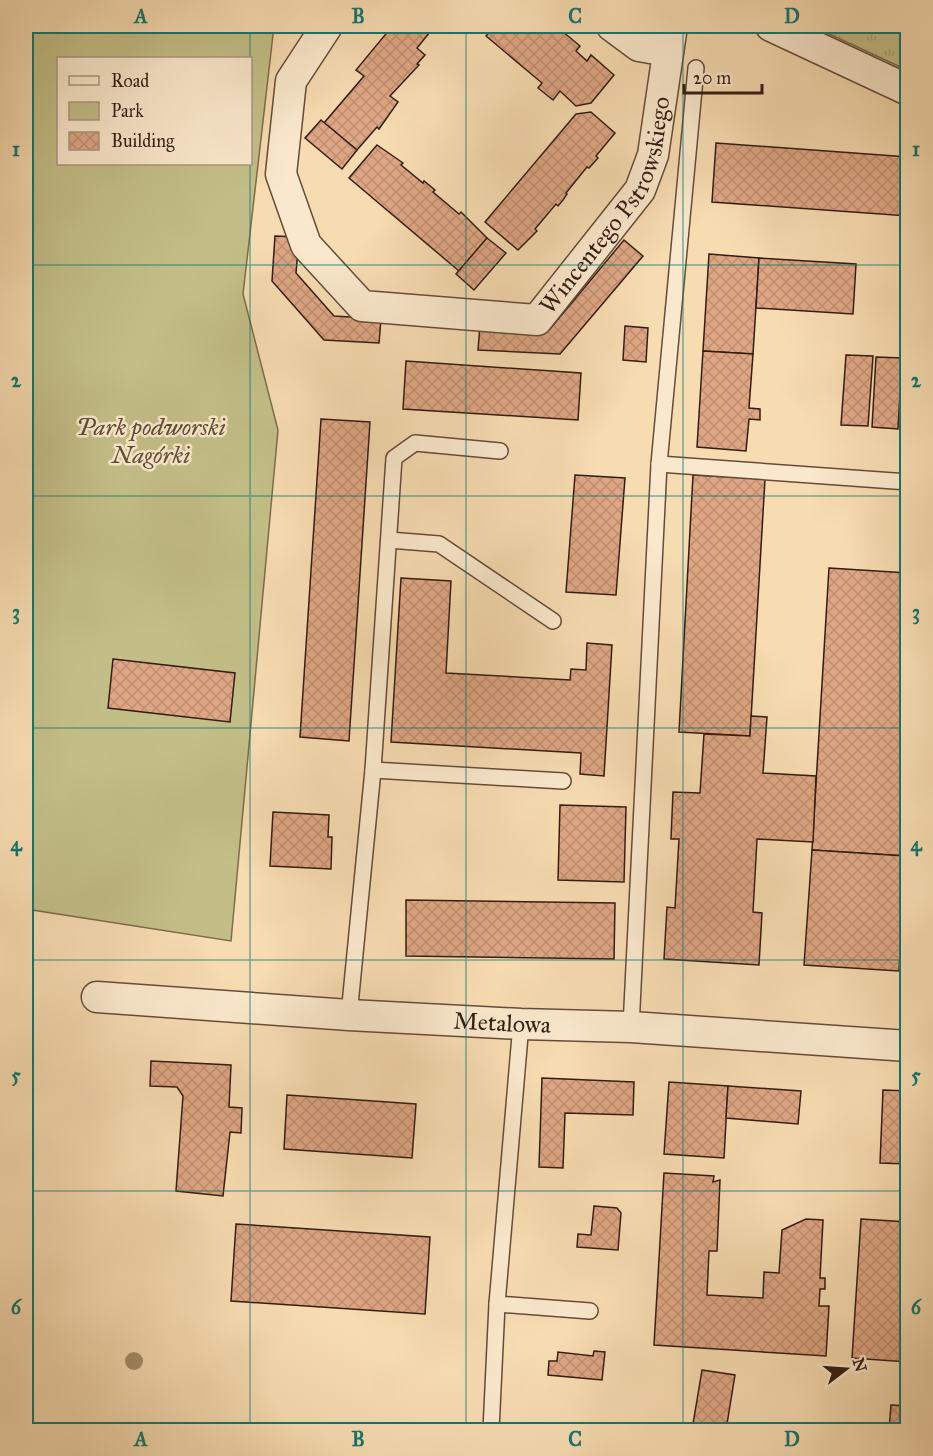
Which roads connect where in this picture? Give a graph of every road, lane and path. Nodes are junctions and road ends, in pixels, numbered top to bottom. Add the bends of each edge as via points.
1 (327, 26) edge
2 (612, 26) edge
3 (771, 26) edge
4 (670, 38) edge
5 (696, 69) dead end
6 (908, 90) edge
7 (500, 451) dead end
8 (659, 464) junction
9 (908, 482) edge
10 (389, 540) junction
11 (553, 621) dead end
12 (373, 770) junction
13 (563, 780) dead end
14 (97, 997) dead end
15 (348, 1015) junction
16 (521, 1024) junction
17 (631, 1027) junction
18 (908, 1046) edge
19 (496, 1304) junction
20 (590, 1311) dead end
21 (491, 1431) edge

1 - 4 street, Wincentego Pstrowskiego via 291,81 281,174 306,245 362,306 537,320 640,190 653,154
2 - 4 street via 639,46
3 - 6 street
5 - 8 lane
7 - 10 lane via 415,443 394,458
8 - 9 lane
8 - 17 lane
10 - 11 lane via 439,544
10 - 12 lane
12 - 13 lane
12 - 15 lane
14 - 15 street, Metalowa
15 - 16 street, Metalowa
16 - 17 street, Metalowa
16 - 19 lane
17 - 18 street, Metalowa
19 - 20 lane
19 - 21 lane

